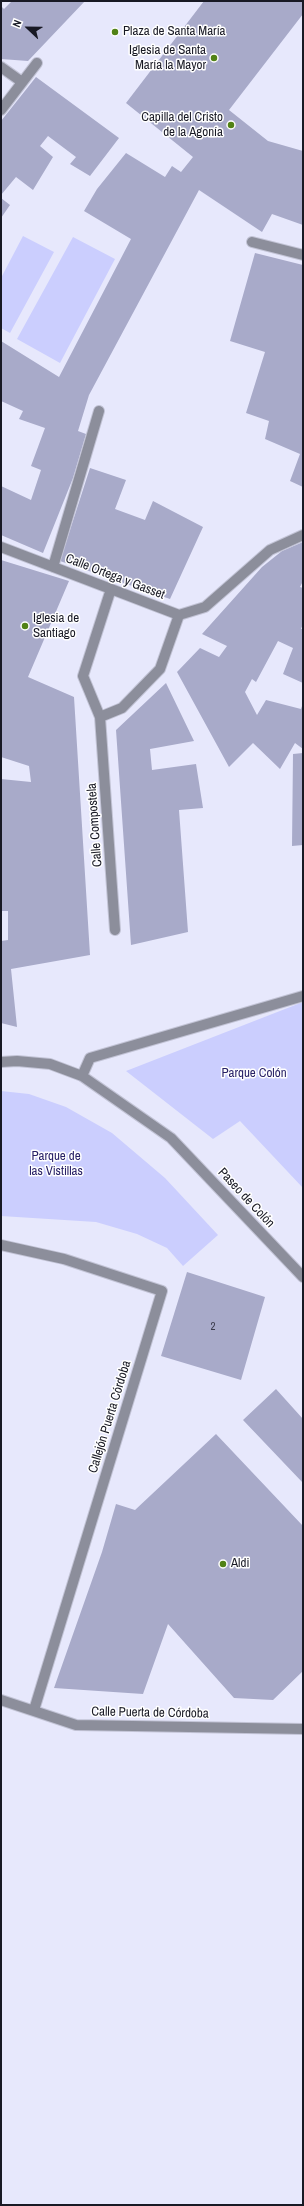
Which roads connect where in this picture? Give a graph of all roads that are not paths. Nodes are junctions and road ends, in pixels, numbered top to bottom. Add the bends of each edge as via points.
1 (37, 63) dead end
2 (1, 67) edge
3 (22, 82) junction
4 (1, 110) edge
5 (252, 242) dead end
6 (303, 255) edge
7 (99, 411) dead end
8 (303, 535) edge
9 (1, 547) edge
10 (53, 567) junction
11 (111, 589) junction
12 (179, 615) junction
13 (100, 717) junction
14 (115, 930) dead end
15 (303, 996) edge
16 (1, 1062) edge
17 (82, 1076) junction
18 (1, 1245) edge
19 (303, 1277) edge
20 (1, 1700) edge
21 (34, 1710) junction
22 (303, 1729) edge

1 - 3 street
2 - 3 street
3 - 4 street
5 - 6 street
7 - 10 street, Calle Ortega y Gasset
8 - 12 street via 270,550 205,607
9 - 10 street
10 - 11 street, Calle Ortega y Gasset
11 - 12 street, Calle Ortega y Gasset
11 - 13 street, Calle Compostela via 83,676
12 - 13 street via 160,669 122,708
13 - 14 street, Calle Compostela
15 - 17 street via 90,1058
16 - 17 street, Paseo de Colón via 50,1064
17 - 19 street, Paseo de Colón via 171,1138
18 - 21 street, Callejón Puerta Córdoba via 64,1259 162,1291
20 - 21 street, Calle Puerta de Córdoba
21 - 22 street, Calle Puerta de Córdoba via 76,1725

